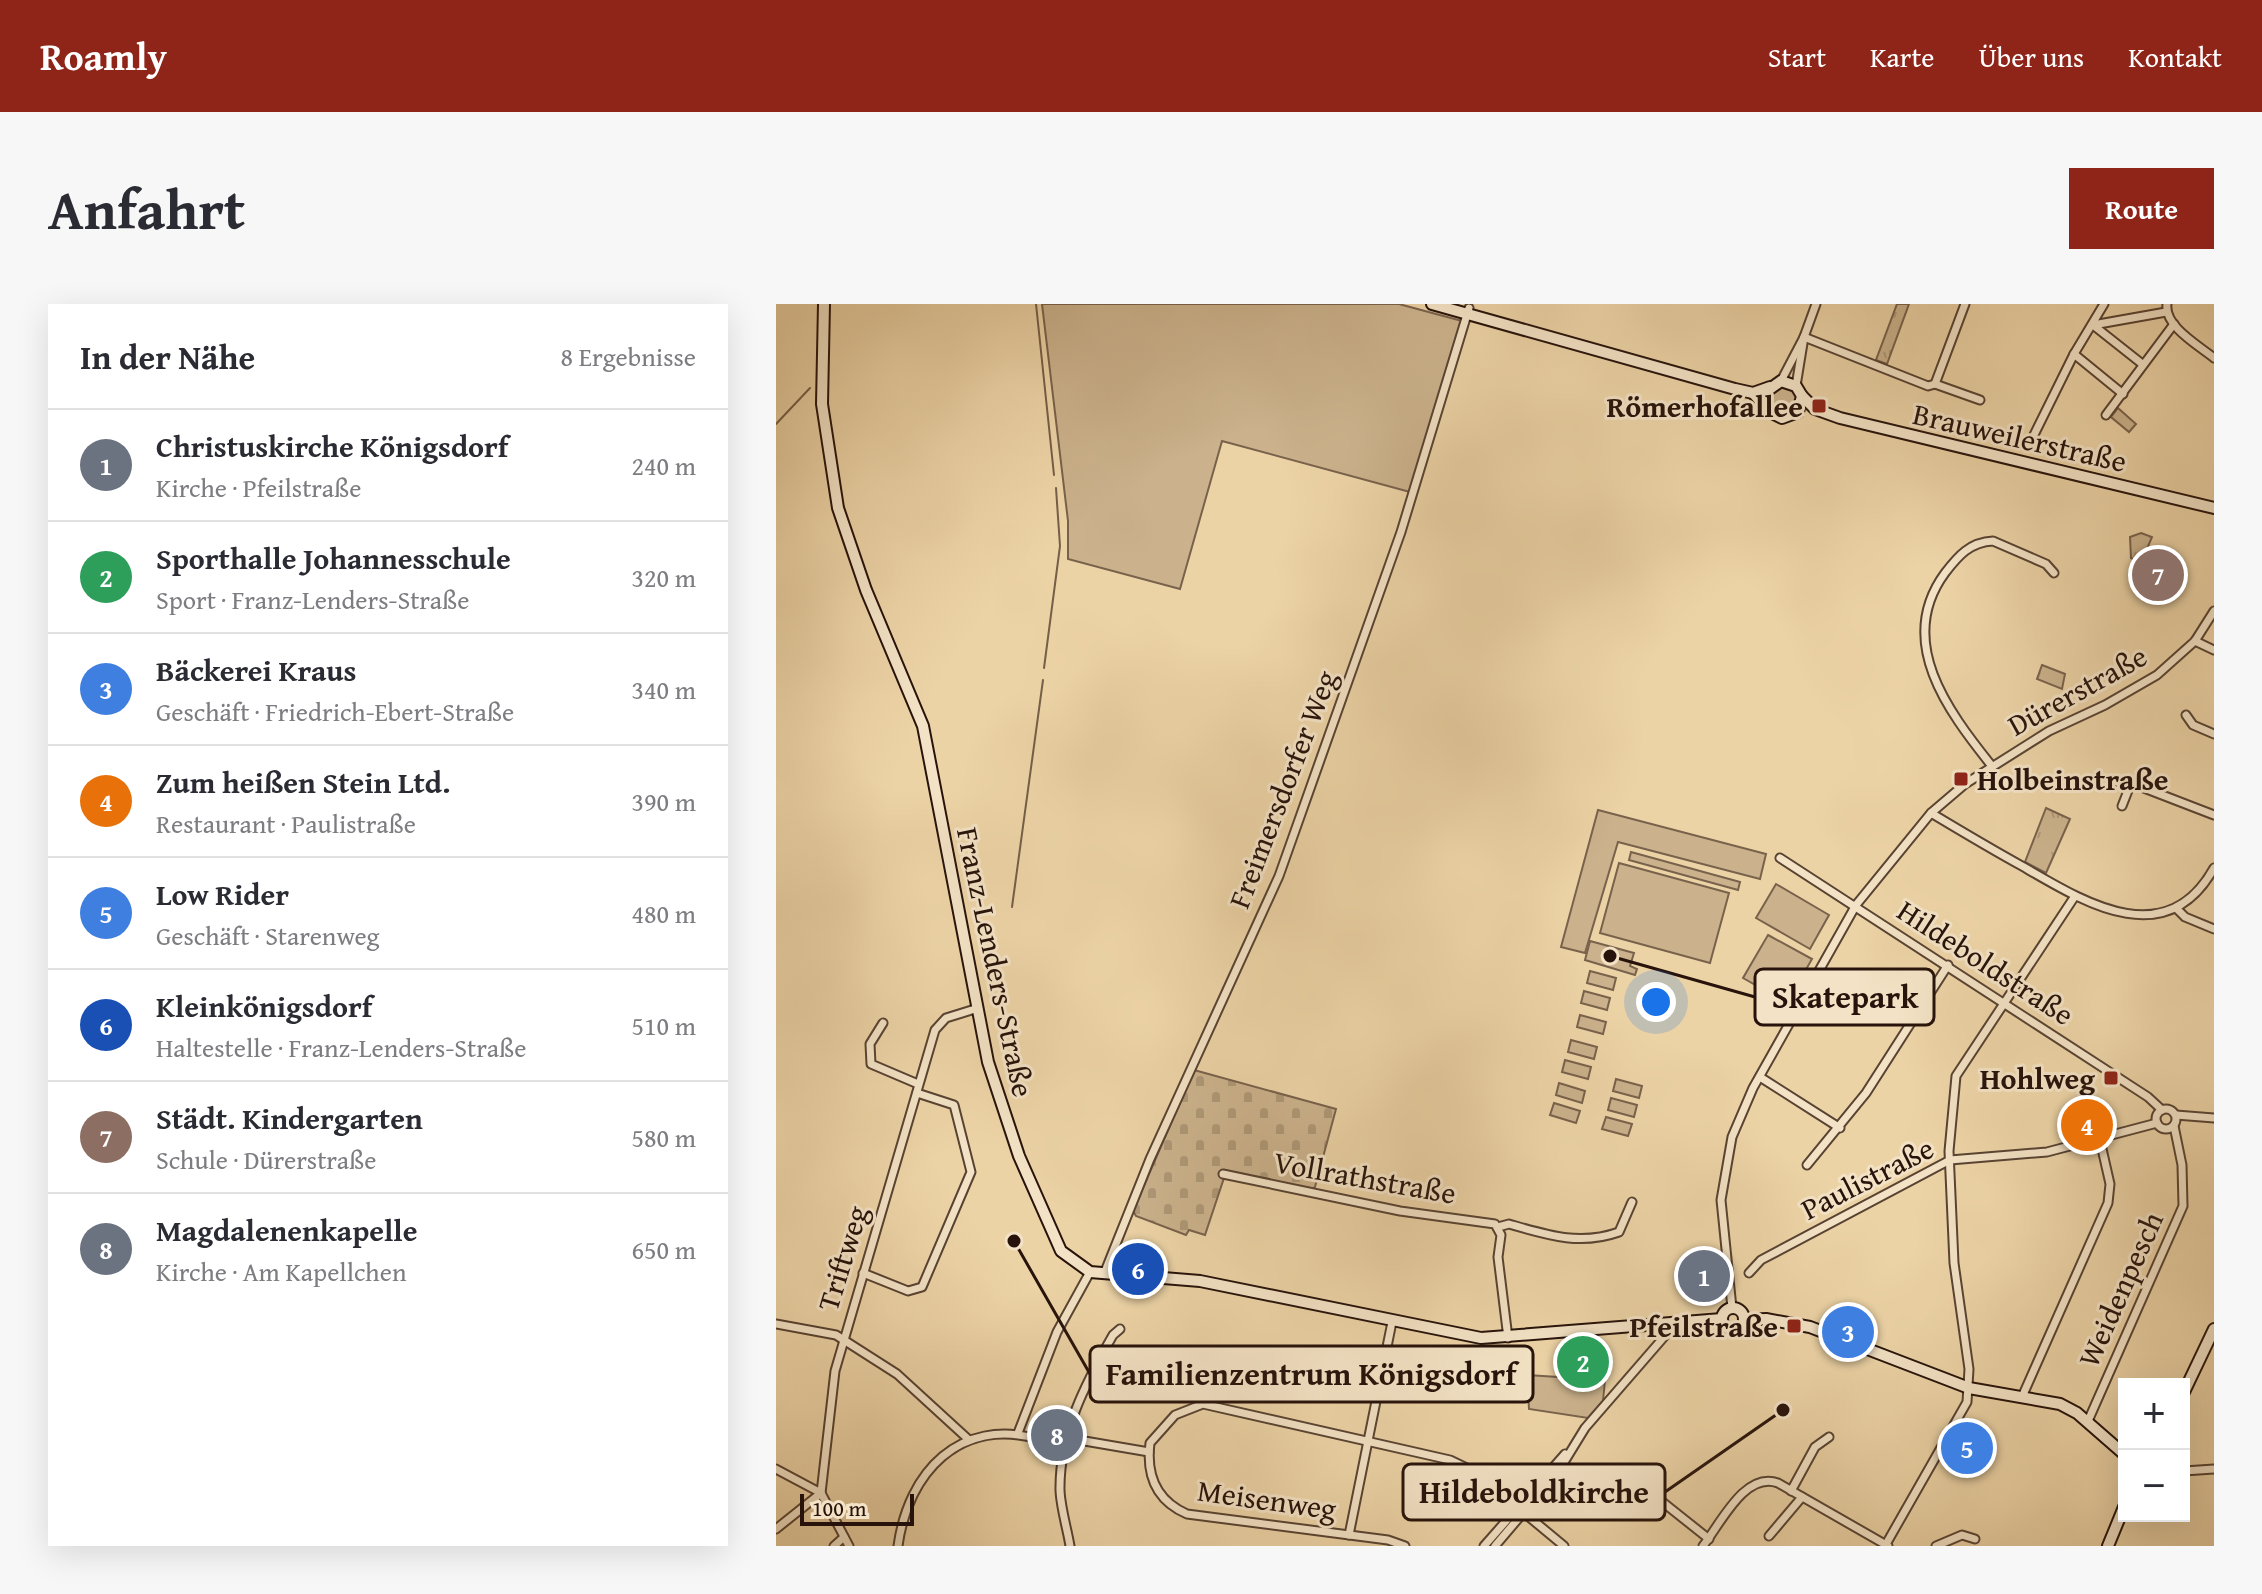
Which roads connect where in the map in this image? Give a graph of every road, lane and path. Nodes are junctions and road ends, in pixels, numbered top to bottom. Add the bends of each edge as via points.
1 (824, 304) edge
2 (1432, 304) edge
3 (1816, 304) edge
4 (1965, 304) edge
5 (2104, 304) edge
6 (2166, 308) edge
7 (1468, 311) junction
8 (2174, 324) junction
9 (2093, 325) junction
10 (1804, 337) junction
11 (2074, 354) junction
12 (2214, 358) edge
13 (2141, 363) junction
14 (1781, 381) junction
15 (1935, 384) junction
16 (1770, 387) junction
17 (1799, 391) junction
18 (1753, 393) junction
19 (2123, 394) junction
20 (1980, 400) dead end
21 (1766, 405) junction
22 (1815, 409) junction
23 (1798, 412) junction
24 (2106, 415) dead end
25 (2029, 445) dead end
26 (2212, 508) edge
27 (2054, 573) dead end
28 (2214, 611) edge
29 (2195, 641) junction
30 (2214, 650) edge
31 (2186, 715) dead end
32 (2214, 734) edge
33 (1991, 765) junction
34 (2116, 782) dead end
35 (2131, 783) junction
36 (2122, 806) dead end
37 (1931, 813) junction
38 (2214, 815) edge
39 (1780, 858) dead end
40 (2214, 868) edge
41 (2075, 896) junction
42 (1856, 905) junction
43 (2176, 908) junction
44 (2214, 929) edge
45 (1948, 965) junction
46 (2006, 1004) junction
47 (975, 1009) junction
48 (883, 1023) dead end
49 (1760, 1077) junction
50 (918, 1084) junction
51 (917, 1093) junction
52 (2162, 1110) junction
53 (2176, 1115) junction
54 (2214, 1118) edge
55 (2157, 1123) junction
56 (2174, 1126) junction
57 (1840, 1128) junction
58 (2100, 1140) junction
59 (1950, 1160) junction
60 (1807, 1165) dead end
61 (1223, 1174) dead end
62 (1632, 1202) dead end
63 (1498, 1227) junction
64 (1090, 1272) junction
65 (863, 1273) junction
66 (1749, 1273) dead end
67 (1104, 1274) junction
68 (1732, 1308) junction
69 (1722, 1319) junction
70 (1744, 1320) junction
71 (1392, 1322) junction
72 (776, 1324) edge
73 (1671, 1324) junction
74 (1120, 1329) dead end
75 (2214, 1329) edge
76 (1508, 1338) junction
77 (842, 1339) junction
78 (2190, 1379) edge
79 (1969, 1388) junction
80 (2022, 1397) junction
81 (2088, 1421) junction
82 (1018, 1433) junction
83 (1829, 1437) dead end
84 (1067, 1438) junction
85 (968, 1439) junction
86 (1038, 1439) dead end
87 (1366, 1440) junction
88 (1054, 1444) dead end
89 (1064, 1448) junction
90 (1570, 1450) junction
91 (2120, 1450) edge
92 (1149, 1452) junction
93 (776, 1469) edge
94 (2214, 1469) edge
95 (2190, 1471) edge
96 (1654, 1490) dead end
97 (1791, 1491) junction
98 (821, 1493) junction
99 (1802, 1497) junction
100 (1517, 1507) junction
101 (1525, 1514) junction
102 (2118, 1522) edge
103 (776, 1529) edge
104 (1349, 1535) junction
105 (1769, 1536) dead end
106 (844, 1537) junction
107 (1975, 1539) dead end
108 (1706, 1542) edge
109 (1886, 1545) edge
110 (834, 1546) edge
111 (849, 1546) edge
112 (898, 1546) edge
113 (1070, 1546) edge
114 (1405, 1546) edge
115 (1484, 1546) edge
116 (1495, 1546) edge
117 (1564, 1546) edge
118 (1936, 1546) edge
119 (2108, 1546) edge

1 - 47 street, Franz-Lenders-Straße via 822,404 838,508 923,726
2 - 7 street
3 - 10 street
4 - 15 street
5 - 9 street
6 - 8 street
6 - 9 street
7 - 18 street
7 - 67 street, Freimersdorfer Weg via 1392,561 1279,876
8 - 12 street
8 - 13 street
9 - 11 street
9 - 13 street
10 - 14 street
10 - 15 street via 1928,386
10 - 17 street
11 - 19 street
11 - 25 street
13 - 19 street
14 - 16 street
14 - 17 street
15 - 20 street
16 - 18 street
16 - 21 street
17 - 22 street
17 - 23 street
18 - 21 street
19 - 24 street
21 - 23 street, Brauweilerstraße via 1777,417
22 - 23 street, Brauweilerstraße
22 - 26 street, Brauweilerstraße
27 - 33 street via 2046,564 1985,541 1954,561 1932,598 1925,636 1931,677
28 - 29 street, Dürerstraße
29 - 30 street
29 - 33 street, Dürerstraße via 2157,675
31 - 32 street via 2193,725
33 - 37 street, Dürerstraße
34 - 35 street
35 - 36 street
35 - 38 street
37 - 41 street
37 - 42 street, Dürerstraße
39 - 42 street, Hildeboldstraße
40 - 43 street via 2193,896
41 - 43 street via 2127,915
41 - 46 street
42 - 45 street, Hildeboldstraße
42 - 49 street
43 - 44 street
45 - 46 street, Hildeboldstraße
45 - 57 street
46 - 52 street, Hildeboldstraße
46 - 59 street via 1956,1076
47 - 50 street, Triftweg via 938,1024
47 - 64 street, Franz-Lenders-Straße via 1001,1105 1038,1206 1061,1251
48 - 50 street via 870,1044 871,1064
49 - 57 street
49 - 68 street via 1732,1137 1722,1184
50 - 51 street, Triftweg
51 - 65 street, Triftweg
51 - 65 street via 954,1105 971,1172 922,1287 908,1291
52 - 53 street
52 - 55 street
53 - 54 street
53 - 56 street
55 - 56 street, Paulistraße via 2165,1129
55 - 58 street, Paulistraße
56 - 81 street, Weidenpesch via 2183,1206
57 - 60 street
58 - 59 street, Paulistraße via 2047,1152
58 - 80 street via 2110,1184 2108,1203
59 - 66 street, Paulistraße via 1761,1260
59 - 79 street via 1954,1263
61 - 63 street, Vollrathstraße
62 - 63 street, Vollrathstraße via 1619,1232 1605,1237 1577,1240 1509,1224
63 - 76 street
64 - 67 street
64 - 82 street via 1057,1332
65 - 77 street, Triftweg
67 - 71 street via 1200,1281
68 - 69 street
68 - 70 street via 1741,1311
69 - 70 street via 1734,1330
69 - 73 street
70 - 79 street via 1810,1327
71 - 76 street via 1459,1336
71 - 87 street
72 - 77 street
73 - 76 street
73 - 90 street
74 - 84 street via 1083,1388
75 - 78 street
77 - 85 street via 897,1374
77 - 98 street, Triftweg
79 - 80 street
79 - 109 street via 1964,1412
80 - 81 street via 2060,1404
81 - 91 street
82 - 85 street
82 - 86 street
83 - 97 street via 1815,1447
84 - 89 street
84 - 92 street
85 - 112 street via 943,1454 920,1481
87 - 92 street via 1203,1404 1186,1408 1164,1424 1153,1436
87 - 100 street via 1450,1460 1475,1472
87 - 104 street
88 - 89 street
89 - 113 street via 1060,1491
90 - 100 street
90 - 101 street
92 - 104 street, Meisenweg via 1157,1494 1187,1514
93 - 98 street
94 - 95 street
96 - 108 street
97 - 99 street
97 - 108 street via 1769,1480 1756,1481
98 - 103 street
98 - 106 street
99 - 105 street
99 - 109 street
100 - 101 street
100 - 115 street
101 - 116 street
101 - 117 street
102 - 119 street
104 - 114 street, Meisenweg
106 - 110 street
106 - 111 street
107 - 118 street via 1962,1535

